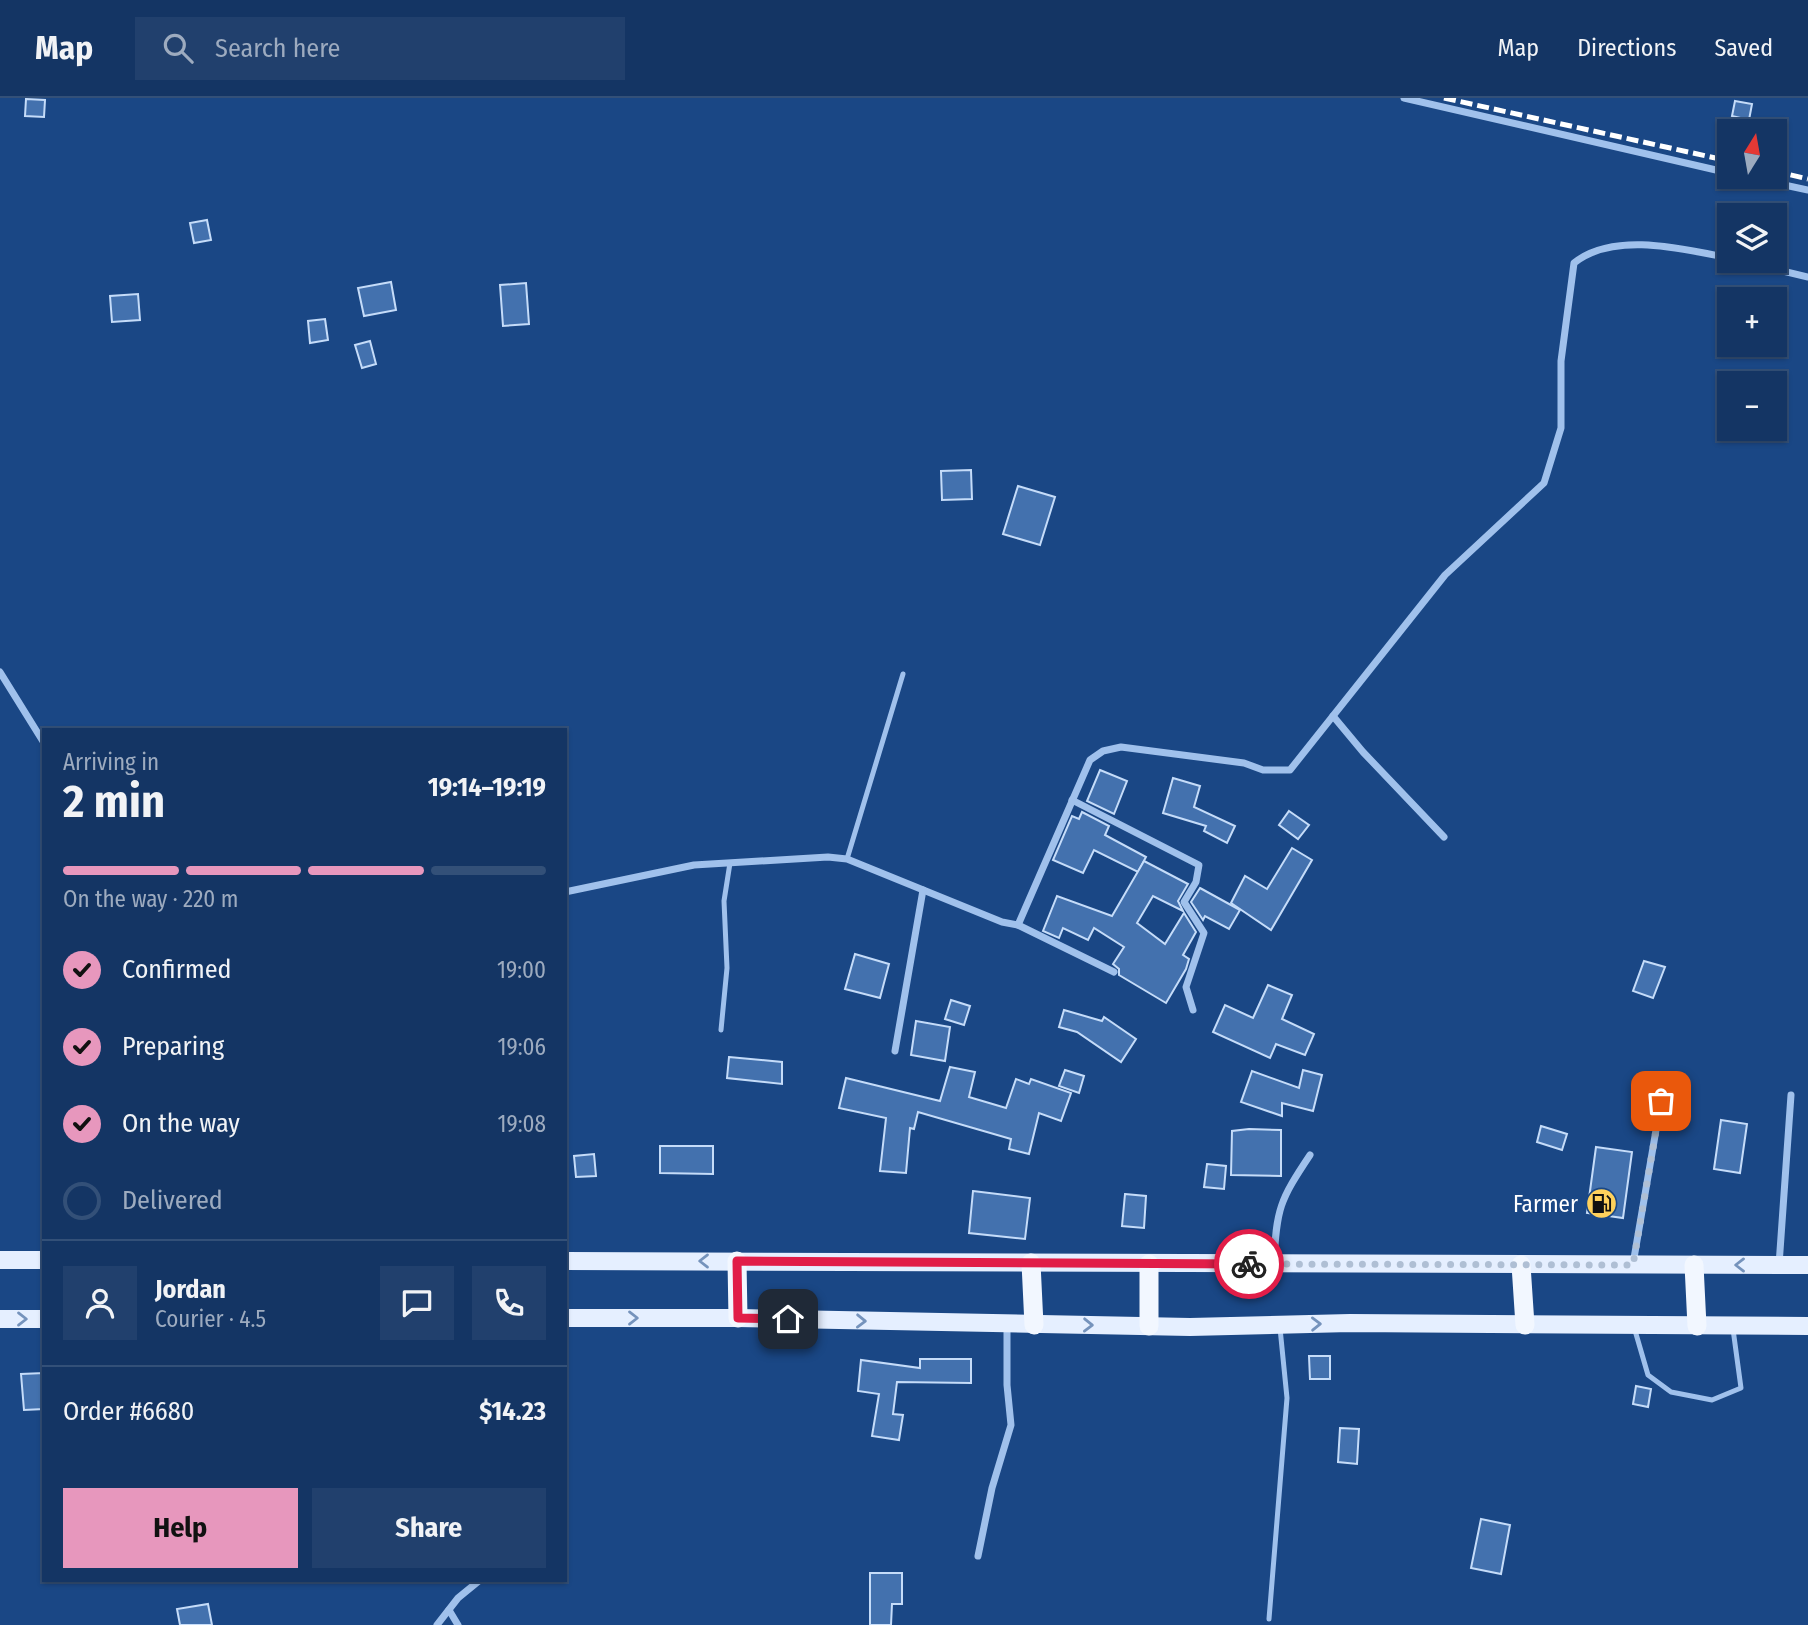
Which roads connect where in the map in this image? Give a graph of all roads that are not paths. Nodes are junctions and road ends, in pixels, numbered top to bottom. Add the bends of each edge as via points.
1 (1404, 98) edge
2 (1717, 170) edge
3 (1787, 186) edge
4 (1808, 190) edge
5 (1717, 256) edge
6 (1787, 272) edge
7 (1808, 277) edge
8 (0, 671) edge
9 (903, 674) dead end
10 (1333, 716) junction
11 (42, 740) edge
12 (1072, 800) junction
13 (1444, 837) dead end
14 (847, 859) junction
15 (730, 863) junction
16 (923, 890) junction
17 (567, 892) edge
18 (1018, 925) junction
19 (1114, 972) dead end
20 (1193, 1010) dead end
21 (721, 1030) dead end
22 (895, 1051) dead end
23 (1791, 1095) dead end
24 (1661, 1101) dead end
25 (1310, 1154) dead end
26 (0, 1260) edge
27 (42, 1260) edge
28 (567, 1261) edge
29 (737, 1261) junction
30 (1031, 1263) junction
31 (1149, 1264) junction
32 (1274, 1264) junction
33 (1521, 1265) junction
34 (1633, 1265) junction
35 (1694, 1265) junction
36 (1779, 1265) junction
37 (1808, 1265) edge
38 (567, 1318) edge
39 (738, 1318) junction
40 (0, 1319) edge
41 (42, 1319) edge
42 (1007, 1324) junction
43 (1034, 1325) junction
44 (1280, 1325) junction
45 (1525, 1325) junction
46 (1149, 1326) junction
47 (1634, 1326) junction
48 (1697, 1326) junction
49 (1733, 1326) junction
50 (1808, 1326) edge
51 (978, 1556) dead end
52 (478, 1582) edge
53 (449, 1610) junction
54 (1269, 1619) dead end
55 (439, 1625) edge
56 (457, 1625) edge

1 - 2 street
3 - 4 street
5 - 10 street via 1628,246 1597,249 1574,263 1561,361 1561,428 1544,483 1445,575
6 - 7 street
8 - 11 street
9 - 14 lane
10 - 12 street via 1285,772 1244,762 1121,747 1102,751 1090,760
10 - 13 street
12 - 18 street
12 - 20 street via 1199,865 1196,882 1184,902 1204,933 1186,987
14 - 15 street
14 - 16 street
15 - 17 street via 694,865
15 - 21 lane via 724,901 727,968
16 - 18 street
16 - 22 street
18 - 19 street
23 - 36 street
24 - 34 street
25 - 32 street via 1282,1197 1275,1226
26 - 27 main road
29 -> 28 main road
29 - 30 main road
29 - 39 highway
30 - 31 main road
30 - 43 highway
31 - 32 main road
31 - 46 highway
32 - 33 main road
33 - 34 main road
33 - 45 highway
34 - 35 main road
36 -> 35 main road
35 - 48 highway
36 - 37 main road
38 -> 39 main road
39 -> 42 main road
40 -> 41 main road
42 - 43 main road
42 - 51 street via 1012,1425 992,1488
43 -> 46 main road
44 -> 45 main road
44 - 46 main road
44 - 54 lane via 1287,1398
45 - 47 main road
47 - 48 main road
47 - 49 lane via 1648,1376 1671,1392 1712,1400 1741,1388
48 - 49 main road
49 - 50 main road
52 - 53 street
53 - 55 street
53 - 56 street

